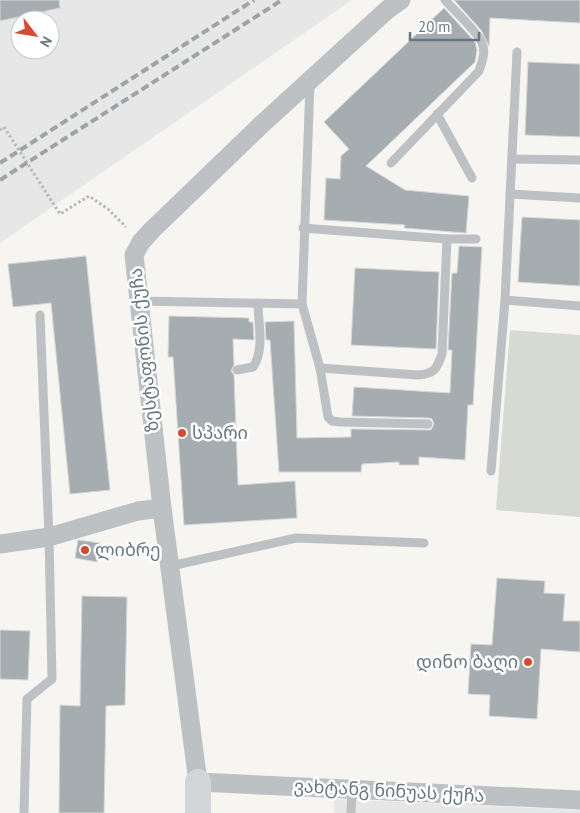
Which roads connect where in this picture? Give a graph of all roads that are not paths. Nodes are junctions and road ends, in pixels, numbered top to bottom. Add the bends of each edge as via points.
1 (402, 0) edge
2 (445, 0) edge
3 (517, 52) dead end
4 (310, 82) junction
5 (437, 114) junction
6 (512, 159) junction
7 (580, 160) edge
8 (391, 163) dead end
9 (472, 178) dead end
10 (510, 194) junction
11 (580, 198) edge
12 (303, 228) junction
13 (447, 239) junction
14 (476, 239) dead end
15 (505, 300) junction
16 (138, 301) junction
17 (258, 304) junction
18 (302, 304) junction
19 (580, 306) edge
20 (40, 315) dead end
21 (320, 368) junction
22 (237, 370) dead end
23 (428, 424) dead end
24 (491, 471) dead end
25 (162, 508) junction
26 (49, 537) junction
27 (424, 543) dead end
28 (0, 544) edge
29 (171, 566) junction
30 (198, 782) junction
31 (352, 789) junction
32 (580, 800) edge
33 (24, 813) edge
34 (198, 813) edge
35 (351, 813) edge

1 - 4 street, ზესტაფონის ქუჩა via 387,10
2 - 5 lane via 482,42 484,54 479,71
3 - 6 lane
4 - 12 lane
4 - 16 street, ზესტაფონის ქუჩა via 141,242 134,255
5 - 8 lane
5 - 9 lane
6 - 7 lane
6 - 10 lane
10 - 11 lane
10 - 15 lane
12 - 13 lane
12 - 18 lane
13 - 14 lane
13 - 21 lane via 442,354 434,371 418,375
15 - 19 lane
15 - 24 lane
16 - 17 lane
16 - 25 street, ზესტაფონის ქუჩა
17 - 18 lane
17 - 22 lane via 258,361 253,367
18 - 21 lane
20 - 26 lane
21 - 23 lane via 326,410 332,421
25 - 26 street via 138,511
25 - 29 street, ზესტაფონის ქუჩა
26 - 28 street
26 - 33 lane via 52,679 27,699
27 - 29 lane via 296,538
29 - 30 street, ზესტაფონის ქუჩა
30 - 31 street, ვახტანგ ნინუას ქუჩა
30 - 34 street, ზესტაფონის ქუჩა
31 - 32 street, ვახტანგ ნინუას ქუჩა
31 - 35 lane

